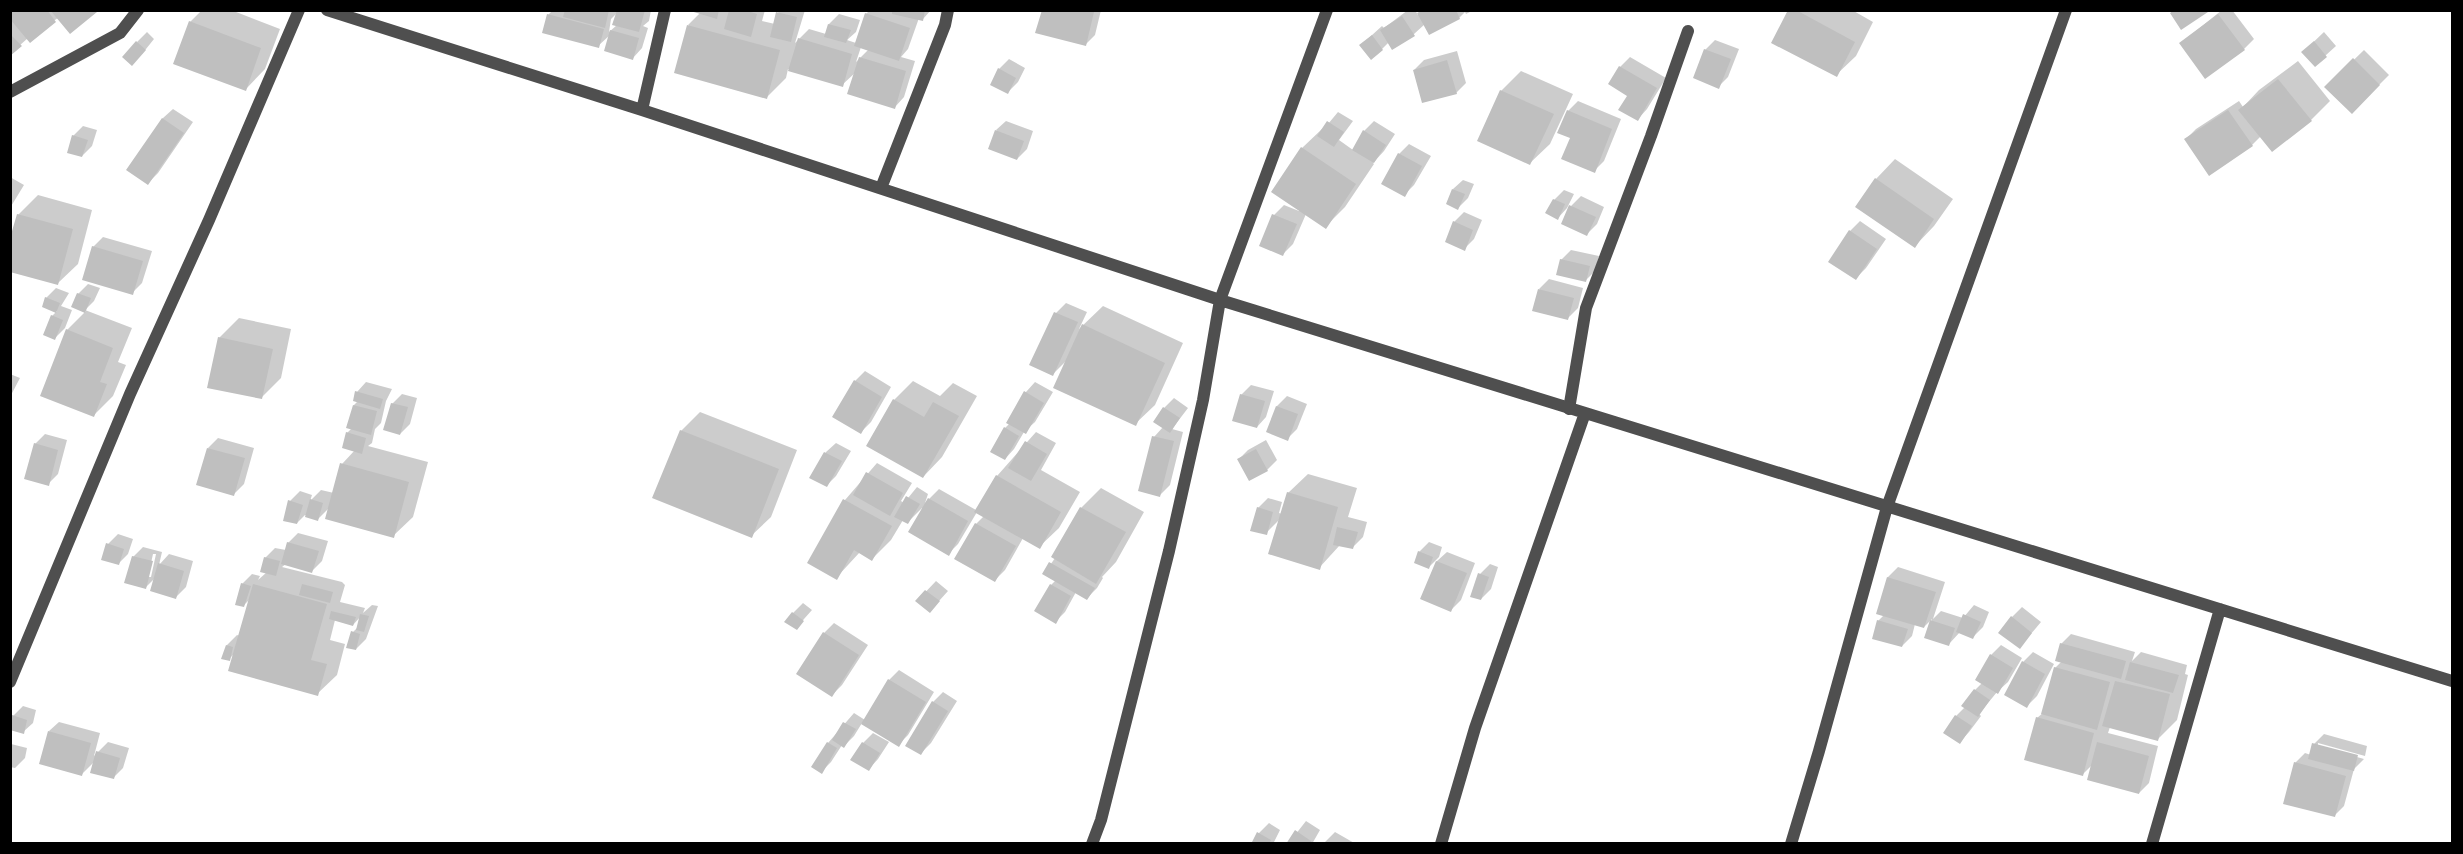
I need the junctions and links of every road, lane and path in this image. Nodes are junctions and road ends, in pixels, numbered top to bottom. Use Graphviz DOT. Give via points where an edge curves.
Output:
graph roads {
  1 [pos="138,10"];
  2 [pos="298,10"];
  3 [pos="327,10"];
  4 [pos="665,10"];
  5 [pos="948,10"];
  6 [pos="1326,10"];
  7 [pos="2066,10"];
  8 [pos="1688,31"];
  9 [pos="10,92"];
  10 [pos="642,110"];
  11 [pos="881,188"];
  12 [pos="1220,300"];
  13 [pos="1569,409"];
  14 [pos="1585,413"];
  15 [pos="1887,507"];
  16 [pos="2220,609"];
  17 [pos="2452,681"];
  18 [pos="10,682"];
  19 [pos="1092,843"];
  20 [pos="1441,843"];
  21 [pos="1791,843"];
  22 [pos="2152,843"];
  1 -- 9 [label="street" via="120,33"];
  2 -- 18 [label="street" via="130,394"];
  3 -- 10 [label="street"];
  4 -- 10 [label="street"];
  5 -- 11 [label="street"];
  6 -- 12 [label="street"];
  7 -- 15 [label="street"];
  8 -- 13 [label="street" via="1586,308"];
  10 -- 11 [label="street"];
  11 -- 12 [label="street"];
  12 -- 13 [label="street"];
  12 -- 19 [label="street" via="1203,400 1168,552"];
  13 -- 14 [label="street"];
  14 -- 15 [label="street"];
  14 -- 20 [label="street" via="1475,728"];
  15 -- 16 [label="street"];
  15 -- 21 [label="street"];
  16 -- 17 [label="street"];
  16 -- 22 [label="street"];
}
